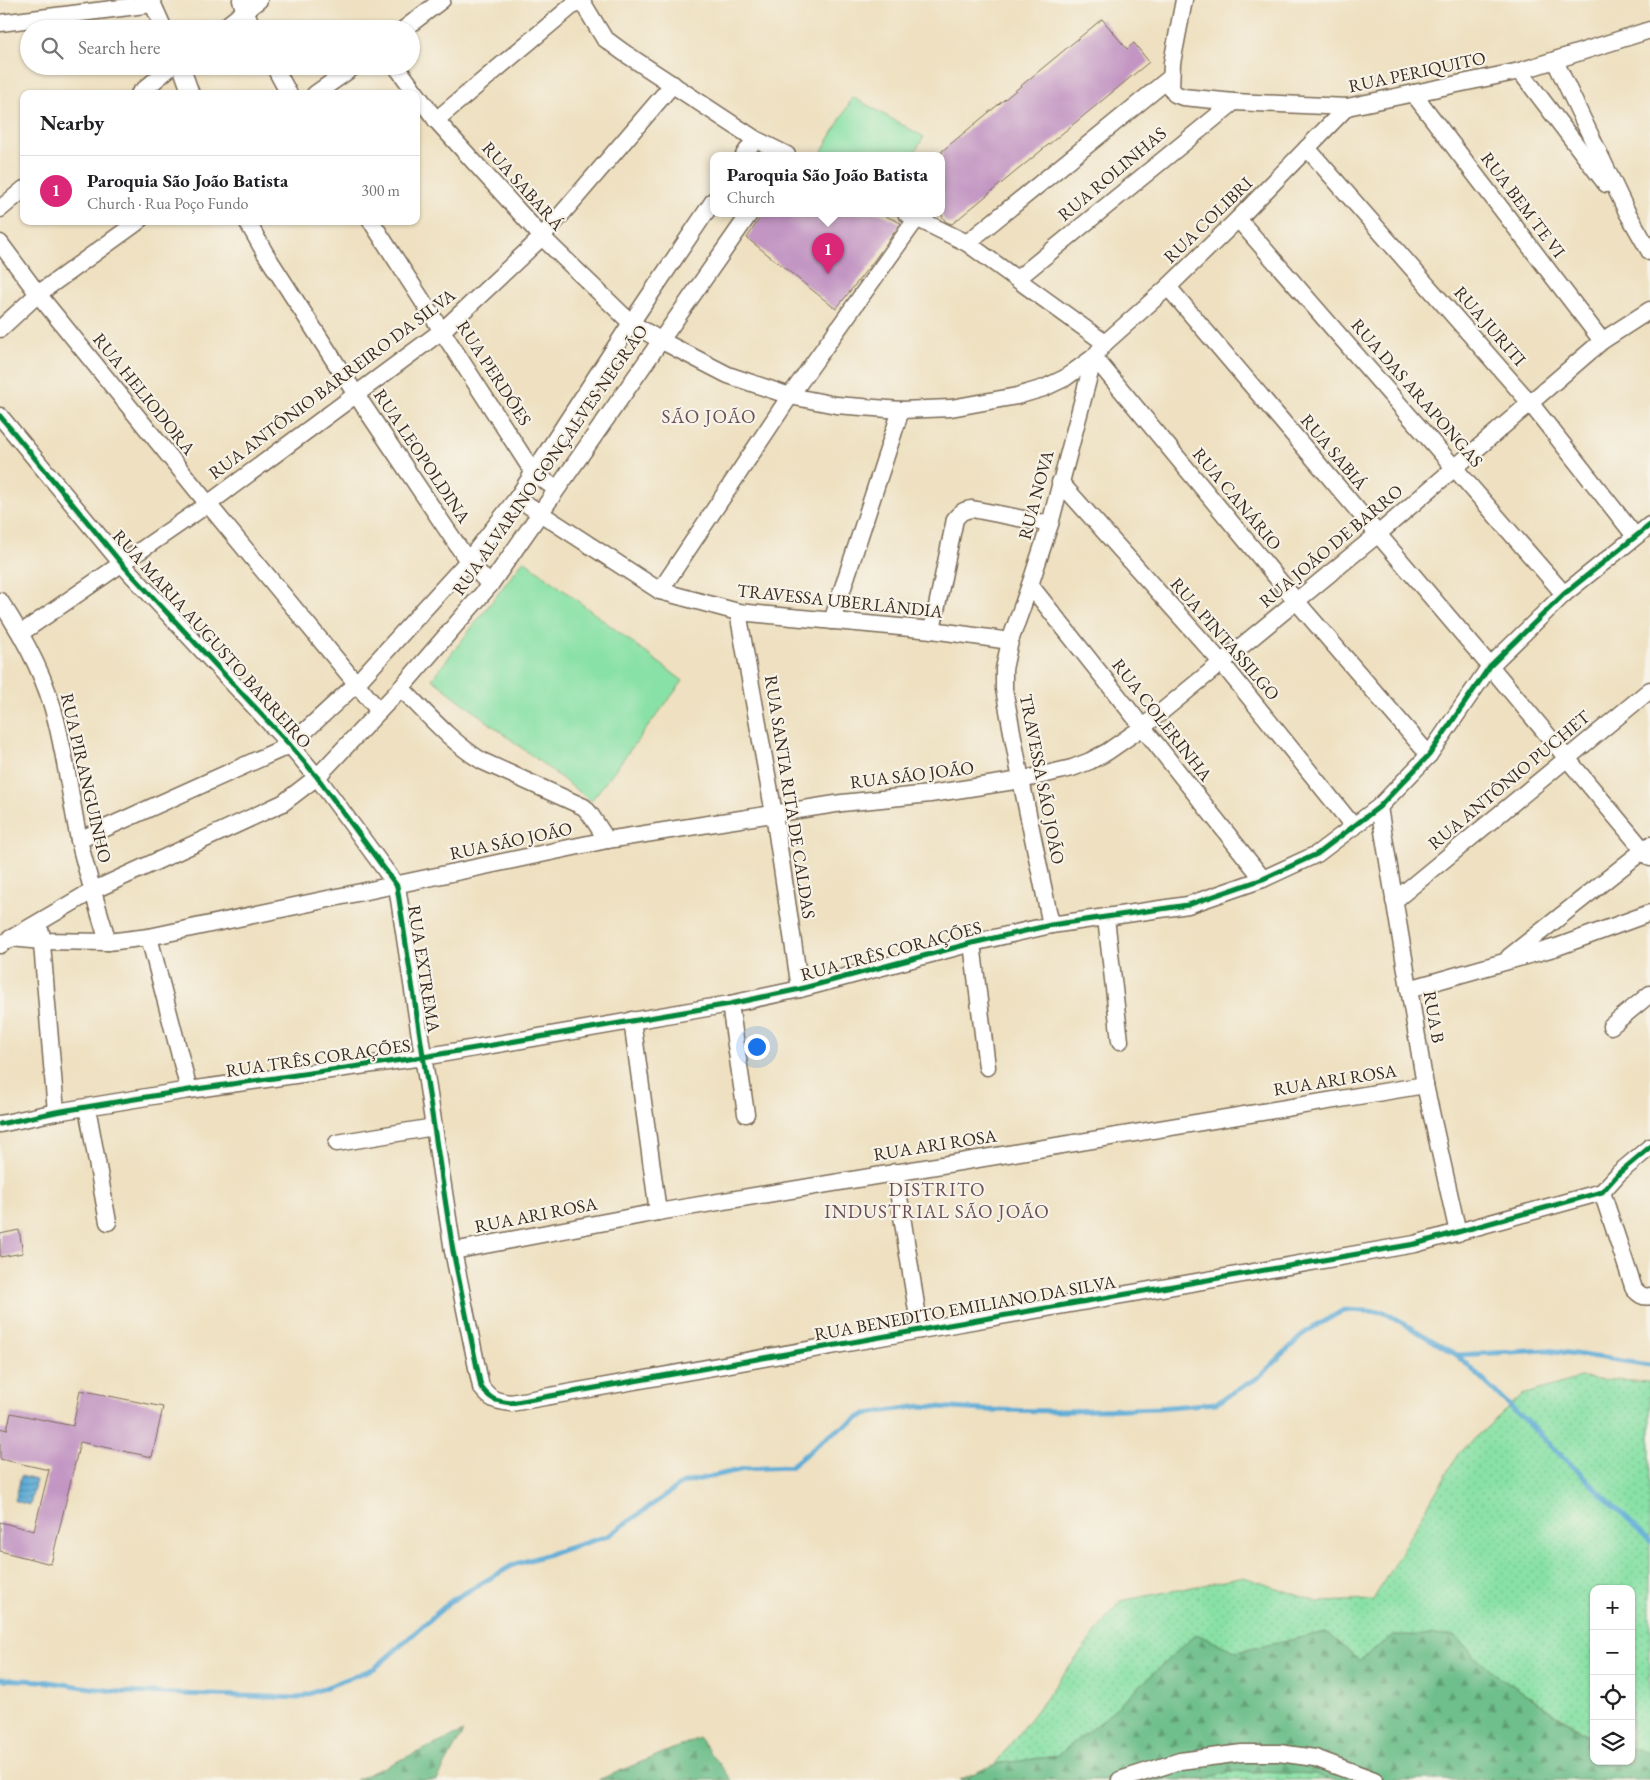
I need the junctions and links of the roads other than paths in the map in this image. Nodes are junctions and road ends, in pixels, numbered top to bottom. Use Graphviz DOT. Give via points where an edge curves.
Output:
graph roads {
  1 [pos="259,0"];
  2 [pos="442,0"];
  3 [pos="580,0"];
  4 [pos="1184,0"];
  5 [pos="152,2"];
  6 [pos="243,6"];
  7 [pos="419,6"];
  8 [pos="20,20"];
  9 [pos="22,20"];
  10 [pos="160,20"];
  11 [pos="230,20"];
  12 [pos="250,20"];
  13 [pos="410,20"];
  14 [pos="0,23"];
  15 [pos="1650,30"];
  16 [pos="1555,61"];
  17 [pos="1520,71"];
  18 [pos="161,75"];
  19 [pos="184,75"];
  20 [pos="279,75"];
  21 [pos="342,75"];
  22 [pos="403,75"];
  23 [pos="1171,77"];
  24 [pos="673,84"];
  25 [pos="144,90"];
  26 [pos="190,90"];
  27 [pos="287,90"];
  28 [pos="320,90"];
  29 [pos="414,90"];
  30 [pos="1413,93"];
  31 [pos="420,98"];
  32 [pos="1234,102"];
  33 [pos="1347,107"];
  34 [pos="436,120"];
  35 [pos="756,139"];
  36 [pos="1307,148"];
  37 [pos="746,152"];
  38 [pos="780,152"];
  39 [pos="20,192"];
  40 [pos="710,206"];
  41 [pos="0,209"];
  42 [pos="1627,212"];
  43 [pos="747,217"];
  44 [pos="911,217"];
  45 [pos="916,217"];
  46 [pos="1238,219"];
  47 [pos="133,225"];
  48 [pos="249,225"];
  49 [pos="374,225"];
  50 [pos="542,237"];
  51 [pos="967,242"];
  52 [pos="0,243"];
  53 [pos="1650,252"];
  54 [pos="1017,279"];
  55 [pos="1168,287"];
  56 [pos="38,294"];
  57 [pos="1650,310"];
  58 [pos="631,323"];
  59 [pos="0,329"];
  60 [pos="442,330"];
  61 [pos="660,340"];
  62 [pos="1602,341"];
  63 [pos="1106,343"];
  64 [pos="1094,357"];
  65 [pos="356,394"];
  66 [pos="790,396"];
  67 [pos="1531,404"];
  68 [pos="901,410"];
  69 [pos="0,416"];
  70 [pos="1455,467"];
  71 [pos="533,472"];
  72 [pos="1060,482"];
  73 [pos="556,489"];
  74 [pos="517,498"];
  75 [pos="208,504"];
  76 [pos="541,514"];
  77 [pos="1050,524"];
  78 [pos="1650,525"];
  79 [pos="1378,534"];
  80 [pos="1635,536"];
  81 [pos="468,561"];
  82 [pos="122,564"];
  83 [pos="490,585"];
  84 [pos="1030,585"];
  85 [pos="660,591"];
  86 [pos="1564,594"];
  87 [pos="0,601"];
  88 [pos="1297,602"];
  89 [pos="738,612"];
  90 [pos="832,620"];
  91 [pos="932,630"];
  92 [pos="21,633"];
  93 [pos="1010,641"];
  94 [pos="1221,662"];
  95 [pos="1490,666"];
  96 [pos="356,684"];
  97 [pos="400,688"];
  98 [pos="1650,690"];
  99 [pos="379,711"];
  100 [pos="1143,727"];
  101 [pos="290,745"];
  102 [pos="1429,755"];
  103 [pos="1567,759"];
  104 [pos="317,777"];
  105 [pos="1021,780"];
  106 [pos="1379,807"];
  107 [pos="774,814"];
  108 [pos="1354,827"];
  109 [pos="79,840"];
  110 [pos="607,840"];
  111 [pos="1648,851"];
  112 [pos="1263,879"];
  113 [pos="397,886"];
  114 [pos="92,891"];
  115 [pos="1394,902"];
  116 [pos="1650,913"];
  117 [pos="1106,918"];
  118 [pos="40,921"];
  119 [pos="1051,925"];
  120 [pos="149,937"];
  121 [pos="42,941"];
  122 [pos="5,942"];
  123 [pos="108,942"];
  124 [pos="972,943"];
  125 [pos="1503,962"];
  126 [pos="800,989"];
  127 [pos="1409,989"];
  128 [pos="1650,994"];
  129 [pos="730,1004"];
  130 [pos="632,1020"];
  131 [pos="1611,1026"];
  132 [pos="1120,1041"];
  133 [pos="423,1057"];
  134 [pos="986,1068"];
  135 [pos="1425,1085"];
  136 [pos="189,1090"];
  137 [pos="87,1107"];
  138 [pos="56,1112"];
  139 [pos="746,1114"];
  140 [pos="0,1124"];
  141 [pos="434,1127"];
  142 [pos="337,1143"];
  143 [pos="1650,1147"];
  144 [pos="895,1172"];
  145 [pos="1602,1192"];
  146 [pos="658,1212"];
  147 [pos="108,1222"];
  148 [pos="1458,1232"];
  149 [pos="452,1252"];
  150 [pos="1650,1296"];
  151 [pos="920,1330"];
  152 [pos="481,1387"];
  153 [pos="1120,1780"];
  154 [pos="1374,1780"];
  1 -- 6 [label="street"];
  2 -- 7 [label="street"];
  3 -- 24 [label="street" via="604,38"];
  3 -- 34 [label="street"];
  4 -- 23 [label="street"];
  5 -- 9 [label="street"];
  5 -- 10 [label="street"];
  6 -- 11 [label="street"];
  6 -- 12 [label="street"];
  7 -- 13 [label="street"];
  8 -- 14 [label="street"];
  15 -- 16 [label="street, RUA PERIQUITO"];
  16 -- 17 [label="street, RUA PERIQUITO"];
  16 -- 42 [label="street"];
  17 -- 30 [label="street, RUA PERIQUITO"];
  17 -- 42 [label="street"];
  18 -- 25 [label="street"];
  19 -- 26 [label="street"];
  20 -- 27 [label="street"];
  21 -- 28 [label="street"];
  22 -- 29 [label="street, RUA SABARÁ"];
  23 -- 32 [label="street, RUA PERIQUITO" via="1171,88 1175,94"];
  23 -- 51 [label="street"];
  24 -- 35 [label="street"];
  24 -- 50 [label="street, RUA ANTÔNIO BARREIRO DA SILVA"];
  30 -- 33 [label="street, RUA PERIQUITO"];
  30 -- 62 [label="street, RUA BEM TE VI"];
  31 -- 34 [label="street, RUA SABARÁ"];
  32 -- 33 [label="street, RUA PERIQUITO"];
  32 -- 54 [label="street, RUA ROLINHAS"];
  33 -- 36 [label="street, RUA COLIBRI"];
  34 -- 50 [label="street, RUA SABARÁ"];
  35 -- 37 [label="street"];
  35 -- 38 [label="street"];
  36 -- 46 [label="street, RUA COLIBRI"];
  36 -- 67 [label="street, RUA JURITI"];
  39 -- 41 [label="street"];
  40 -- 58 [label="street, RUA ALVARINO GONÇALVES NEGRÃO"];
  42 -- 53 [label="street"];
  43 -- 61 [label="street, RUA ALVARINO GONÇALVES NEGRÃO"];
  44 -- 66 [label="street"];
  45 -- 51 [label="street"];
  46 -- 55 [label="street, RUA COLIBRI"];
  46 -- 70 [label="street, RUA DAS ARAPONGAS"];
  47 -- 56 [label="street"];
  48 -- 65 [label="street, RUA LEOPOLDINA"];
  49 -- 60 [label="street, RUA PERDÕES"];
  50 -- 58 [label="street, RUA SABARÁ"];
  50 -- 60 [label="street, RUA ANTÔNIO BARREIRO DA SILVA"];
  51 -- 54 [label="street"];
  52 -- 56 [label="street, RUA HELIODORA"];
  54 -- 63 [label="street"];
  55 -- 63 [label="street, RUA COLIBRI"];
  55 -- 79 [label="street, RUA SABIÁ"];
  56 -- 59 [label="street"];
  56 -- 75 [label="street, RUA HELIODORA"];
  57 -- 62 [label="street, RUA JOÃO DE BARRO"];
  58 -- 61 [label="street, RUA SABARÁ"];
  58 -- 71 [label="street, RUA ALVARINO GONÇALVES NEGRÃO"];
  60 -- 65 [label="street, RUA ANTÔNIO BARREIRO DA SILVA"];
  60 -- 71 [label="street, RUA PERDÕES"];
  61 -- 66 [label="street, RUA SABARÁ" via="728,375"];
  61 -- 73 [label="street, RUA ALVARINO GONÇALVES NEGRÃO"];
  62 -- 67 [label="street, RUA JOÃO DE BARRO"];
  63 -- 64 [label="street, RUA COLIBRI"];
  64 -- 68 [label="street, RUA SABARÁ" via="1065,378 1017,396 951,408"];
  64 -- 72 [label="street, RUA NOVA"];
  64 -- 88 [label="street, RUA CANÁRIO"];
  65 -- 75 [label="street, RUA ANTÔNIO BARREIRO DA SILVA"];
  65 -- 81 [label="street, RUA LEOPOLDINA"];
  66 -- 68 [label="street, RUA SABARÁ" via="836,405"];
  66 -- 85 [label="street"];
  67 -- 70 [label="street, RUA JOÃO DE BARRO"];
  67 -- 80 [label="street, RUA JURITI"];
  68 -- 90 [label="street"];
  69 -- 82 [label="street, RUA MARIA AUGUSTO BARREIRO"];
  70 -- 79 [label="street, RUA JOÃO DE BARRO"];
  70 -- 86 [label="street, RUA DAS ARAPONGAS"];
  71 -- 73 [label="street"];
  71 -- 74 [label="street, RUA ALVARINO GONÇALVES NEGRÃO"];
  72 -- 77 [label="street, RUA NOVA"];
  72 -- 94 [label="street, RUA PINTASSILGO"];
  73 -- 76 [label="street, RUA ALVARINO GONÇALVES NEGRÃO"];
  74 -- 76 [label="street, TRAVESSA UBERLÂNDIA"];
  74 -- 81 [label="street, RUA ALVARINO GONÇALVES NEGRÃO"];
  75 -- 82 [label="street, RUA ANTÔNIO BARREIRO DA SILVA"];
  75 -- 96 [label="street, RUA HELIODORA"];
  76 -- 83 [label="street, RUA ALVARINO GONÇALVES NEGRÃO"];
  76 -- 85 [label="street, TRAVESSA UBERLÂNDIA"];
  77 -- 84 [label="street, RUA NOVA"];
  77 -- 91 [label="street" via="972,509 959,514 955,519"];
  78 -- 80 [label="street, RUA TRÊS CORAÇÕES"];
  79 -- 88 [label="street, RUA JOÃO DE BARRO"];
  79 -- 95 [label="street, RUA SABIÁ"];
  80 -- 86 [label="street, RUA TRÊS CORAÇÕES"];
  81 -- 83 [label="street, RUA LEOPOLDINA"];
  81 -- 96 [label="street, RUA ALVARINO GONÇALVES NEGRÃO"];
  82 -- 92 [label="street, RUA ANTÔNIO BARREIRO DA SILVA"];
  82 -- 101 [label="street, RUA MARIA AUGUSTO BARREIRO"];
  83 -- 97 [label="street, RUA ALVARINO GONÇALVES NEGRÃO"];
  84 -- 93 [label="street, RUA NOVA"];
  84 -- 100 [label="street, RUA COLERINHA"];
  85 -- 89 [label="street, TRAVESSA UBERLÂNDIA"];
  86 -- 95 [label="street, RUA TRÊS CORAÇÕES"];
  87 -- 92 [label="street, RUA PIRANGUINHO"];
  88 -- 94 [label="street, RUA JOÃO DE BARRO"];
  88 -- 102 [label="street, RUA CANÁRIO"];
  89 -- 90 [label="street, TRAVESSA UBERLÂNDIA"];
  89 -- 107 [label="street, RUA SANTA RITA DE CALDAS"];
  90 -- 91 [label="street, TRAVESSA UBERLÂNDIA"];
  91 -- 93 [label="street, TRAVESSA UBERLÂNDIA"];
  92 -- 109 [label="street, RUA PIRANGUINHO" via="40,673 56,719"];
  93 -- 105 [label="street, TRAVESSA SÃO JOÃO" via="1004,689"];
  94 -- 100 [label="street, RUA JOÃO DE BARRO"];
  94 -- 108 [label="street, RUA PINTASSILGO"];
  95 -- 102 [label="street, RUA TRÊS CORAÇÕES"];
  95 -- 103 [label="street, RUA SABIÁ"];
  96 -- 99 [label="street, RUA HELIODORA"];
  96 -- 101 [label="street, RUA ALVARINO GONÇALVES NEGRÃO"];
  97 -- 99 [label="street, RUA ALVARINO GONÇALVES NEGRÃO"];
  97 -- 110 [label="street" via="470,754 584,807"];
  98 -- 103 [label="street, RUA ANTÔNIO PUCHET"];
  99 -- 104 [label="street, RUA ALVARINO GONÇALVES NEGRÃO"];
  100 -- 105 [label="street, RUA JOÃO DE BARRO" via="1107,752 1072,768"];
  100 -- 112 [label="street, RUA COLERINHA"];
  101 -- 104 [label="street, RUA MARIA AUGUSTO BARREIRO"];
  101 -- 109 [label="street, RUA ALVARINO GONÇALVES NEGRÃO"];
  102 -- 106 [label="street, RUA TRÊS CORAÇÕES"];
  103 -- 111 [label="street, RUA SABIÁ"];
  103 -- 115 [label="street, RUA ANTÔNIO PUCHET"];
  104 -- 113 [label="street, RUA MARIA AUGUSTO BARREIRO"];
  104 -- 114 [label="street, RUA ALVARINO GONÇALVES NEGRÃO" via="283,804"];
  105 -- 107 [label="street, RUA SÃO JOÃO"];
  105 -- 119 [label="street, TRAVESSA SÃO JOÃO"];
  106 -- 108 [label="street, RUA TRÊS CORAÇÕES"];
  106 -- 115 [label="street, RUA B"];
  107 -- 110 [label="street, RUA SÃO JOÃO"];
  107 -- 126 [label="street, RUA SANTA RITA DE CALDAS"];
  108 -- 112 [label="street, RUA TRÊS CORAÇÕES" via="1317,854"];
  109 -- 114 [label="street, RUA PIRANGUINHO"];
  110 -- 113 [label="street, RUA SÃO JOÃO"];
  111 -- 125 [label="street"];
  112 -- 117 [label="street, RUA TRÊS CORAÇÕES" via="1188,905"];
  113 -- 120 [label="street, RUA SÃO JOÃO"];
  113 -- 133 [label="street, RUA EXTREMA"];
  114 -- 118 [label="street, RUA ALVARINO GONÇALVES NEGRÃO"];
  114 -- 123 [label="street, RUA PIRANGUINHO"];
  115 -- 127 [label="street, RUA B"];
  116 -- 125 [label="street" via="1557,947"];
  117 -- 119 [label="street, RUA TRÊS CORAÇÕES"];
  117 -- 132 [label="street"];
  118 -- 121 [label="street"];
  118 -- 122 [label="street, RUA ALVARINO GONÇALVES NEGRÃO"];
  119 -- 124 [label="street, RUA TRÊS CORAÇÕES"];
  120 -- 123 [label="street, RUA SÃO JOÃO"];
  120 -- 136 [label="street"];
  121 -- 122 [label="street, RUA SÃO JOÃO"];
  121 -- 123 [label="street, RUA SÃO JOÃO"];
  121 -- 138 [label="street"];
  124 -- 126 [label="street, RUA TRÊS CORAÇÕES"];
  124 -- 134 [label="street"];
  125 -- 127 [label="street"];
  126 -- 129 [label="street, RUA TRÊS CORAÇÕES"];
  127 -- 135 [label="street, RUA B"];
  128 -- 131 [label="street"];
  129 -- 130 [label="street, RUA TRÊS CORAÇÕES"];
  129 -- 139 [label="street"];
  130 -- 133 [label="street, RUA TRÊS CORAÇÕES"];
  130 -- 146 [label="street"];
  133 -- 136 [label="street, RUA TRÊS CORAÇÕES"];
  133 -- 141 [label="street, RUA EXTREMA"];
  135 -- 144 [label="street, RUA ARI ROSA"];
  135 -- 148 [label="street, RUA B"];
  136 -- 137 [label="street, RUA TRÊS CORAÇÕES"];
  137 -- 138 [label="street, RUA TRÊS CORAÇÕES"];
  137 -- 147 [label="street"];
  138 -- 140 [label="street, RUA TRÊS CORAÇÕES"];
  141 -- 142 [label="street"];
  141 -- 149 [label="street, RUA EXTREMA"];
  143 -- 145 [label="street"];
  144 -- 146 [label="street, RUA ARI ROSA"];
  144 -- 151 [label="street"];
  145 -- 148 [label="street, RUA BENEDITO EMILIANO DA SILVA"];
  145 -- 150 [label="street" via="1634,1289 1640,1295"];
  146 -- 149 [label="street, RUA ARI ROSA"];
  148 -- 151 [label="street, RUA BENEDITO EMILIANO DA SILVA" via="1415,1244"];
  149 -- 152 [label="street, RUA EXTREMA"];
  151 -- 152 [label="street, RUA BENEDITO EMILIANO DA SILVA" via="511,1403 496,1401"];
  153 -- 154 [label="street" via="1180,1762 1251,1753 1315,1758"];
}
